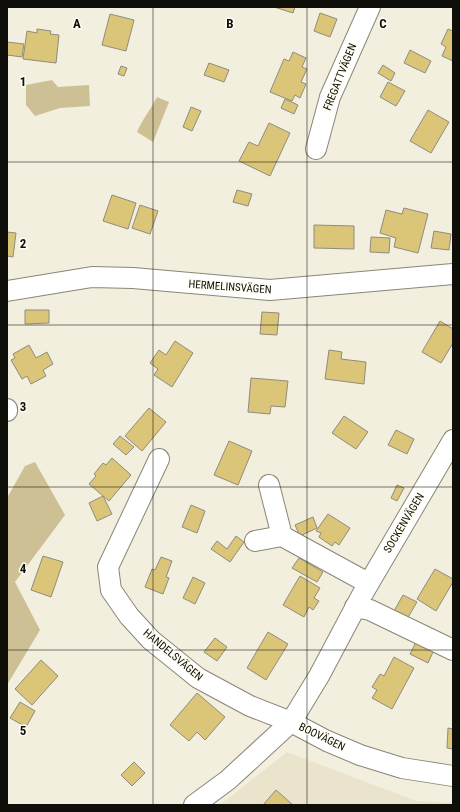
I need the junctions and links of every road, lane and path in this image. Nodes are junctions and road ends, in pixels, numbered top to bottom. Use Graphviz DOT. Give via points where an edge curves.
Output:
graph roads {
  1 [pos="370,7"];
  2 [pos="316,149"];
  3 [pos="453,274"];
  4 [pos="7,291"];
  5 [pos="453,440"];
  6 [pos="159,458"];
  7 [pos="269,485"];
  8 [pos="282,536"];
  9 [pos="255,541"];
  10 [pos="368,584"];
  11 [pos="355,607"];
  12 [pos="453,650"];
  13 [pos="291,722"];
  14 [pos="453,776"];
  15 [pos="194,805"];
  1 -- 2 [label="street, FREGATTVÄGEN" via="330,97"];
  3 -- 4 [label="street, HERMELINSVÄGEN" via="270,290 133,278 92,278"];
  5 -- 10 [label="street, SOCKENVÄGEN"];
  6 -- 13 [label="street, HANDELSVÄGEN" via="108,567 111,590 129,616 151,640 198,678 250,706"];
  7 -- 8 [label="street"];
  8 -- 9 [label="street"];
  8 -- 10 [label="street"];
  10 -- 11 [label="street, SOCKENVÄGEN"];
  11 -- 12 [label="street" via="370,610"];
  11 -- 13 [label="street, SOCKENVÄGEN"];
  13 -- 14 [label="street, BOOVÄGEN" via="360,755 402,768"];
  13 -- 15 [label="street, BOOVÄGEN" via="228,780"];
}
